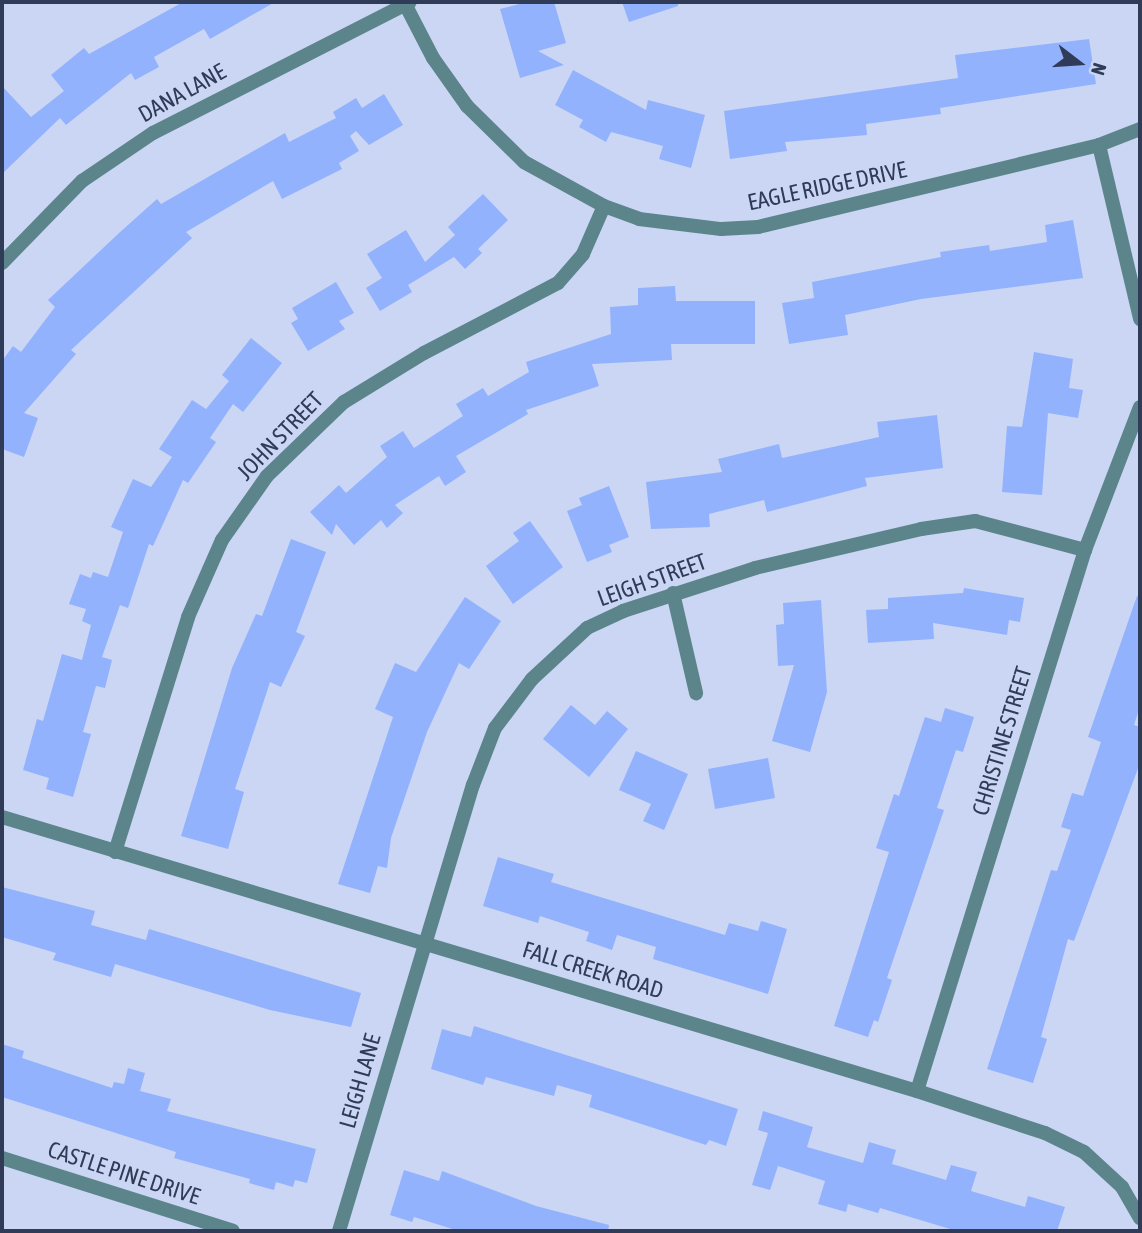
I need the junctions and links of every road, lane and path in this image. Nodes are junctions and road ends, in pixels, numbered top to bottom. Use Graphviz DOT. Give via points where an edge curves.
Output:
graph roads {
  1 [pos="406,2"];
  2 [pos="1140,129"];
  3 [pos="1140,140"];
  4 [pos="1099,145"];
  5 [pos="604,206"];
  6 [pos="2,263"];
  7 [pos="1140,319"];
  8 [pos="1140,407"];
  9 [pos="1085,550"];
  10 [pos="673,593"];
  11 [pos="696,693"];
  12 [pos="2,817"];
  13 [pos="115,852"];
  14 [pos="423,943"];
  15 [pos="917,1091"];
  16 [pos="2,1158"];
  17 [pos="1140,1218"];
  18 [pos="233,1231"];
  19 [pos="339,1231"];
  1 -- 5 [label="street, EAGLE RIDGE DRIVE" via="433,58 467,106 524,162"];
  1 -- 6 [label="street, DANA LANE" via="153,133 82,181"];
  2 -- 4 [label="street, EAGLE RIDGE DRIVE"];
  3 -- 4 [label="street, EAGLE RIDGE DRIVE"];
  4 -- 5 [label="street, EAGLE RIDGE DRIVE" via="758,228 693,227 639,219"];
  4 -- 7 [label="street"];
  5 -- 13 [label="street, JOHN STREET" via="583,254 558,283 424,353 344,402 267,476 222,540 188,617"];
  8 -- 9 [label="street, CHRISTINE STREET"];
  9 -- 10 [label="street, LEIGH STREET" via="975,521 780,562"];
  9 -- 15 [label="street, CHRISTINE STREET"];
  10 -- 11 [label="street"];
  10 -- 14 [label="street, LEIGH STREET" via="587,628 532,679 495,728"];
  12 -- 13 [label="street, FALL CREEK ROAD"];
  13 -- 14 [label="street, FALL CREEK ROAD"];
  14 -- 15 [label="street, FALL CREEK ROAD"];
  14 -- 19 [label="street, LEIGH LANE"];
  15 -- 17 [label="street, FALL CREEK ROAD" via="1045,1133 1084,1152 1122,1187"];
  16 -- 18 [label="street, CASTLE PINE DRIVE"];
}
